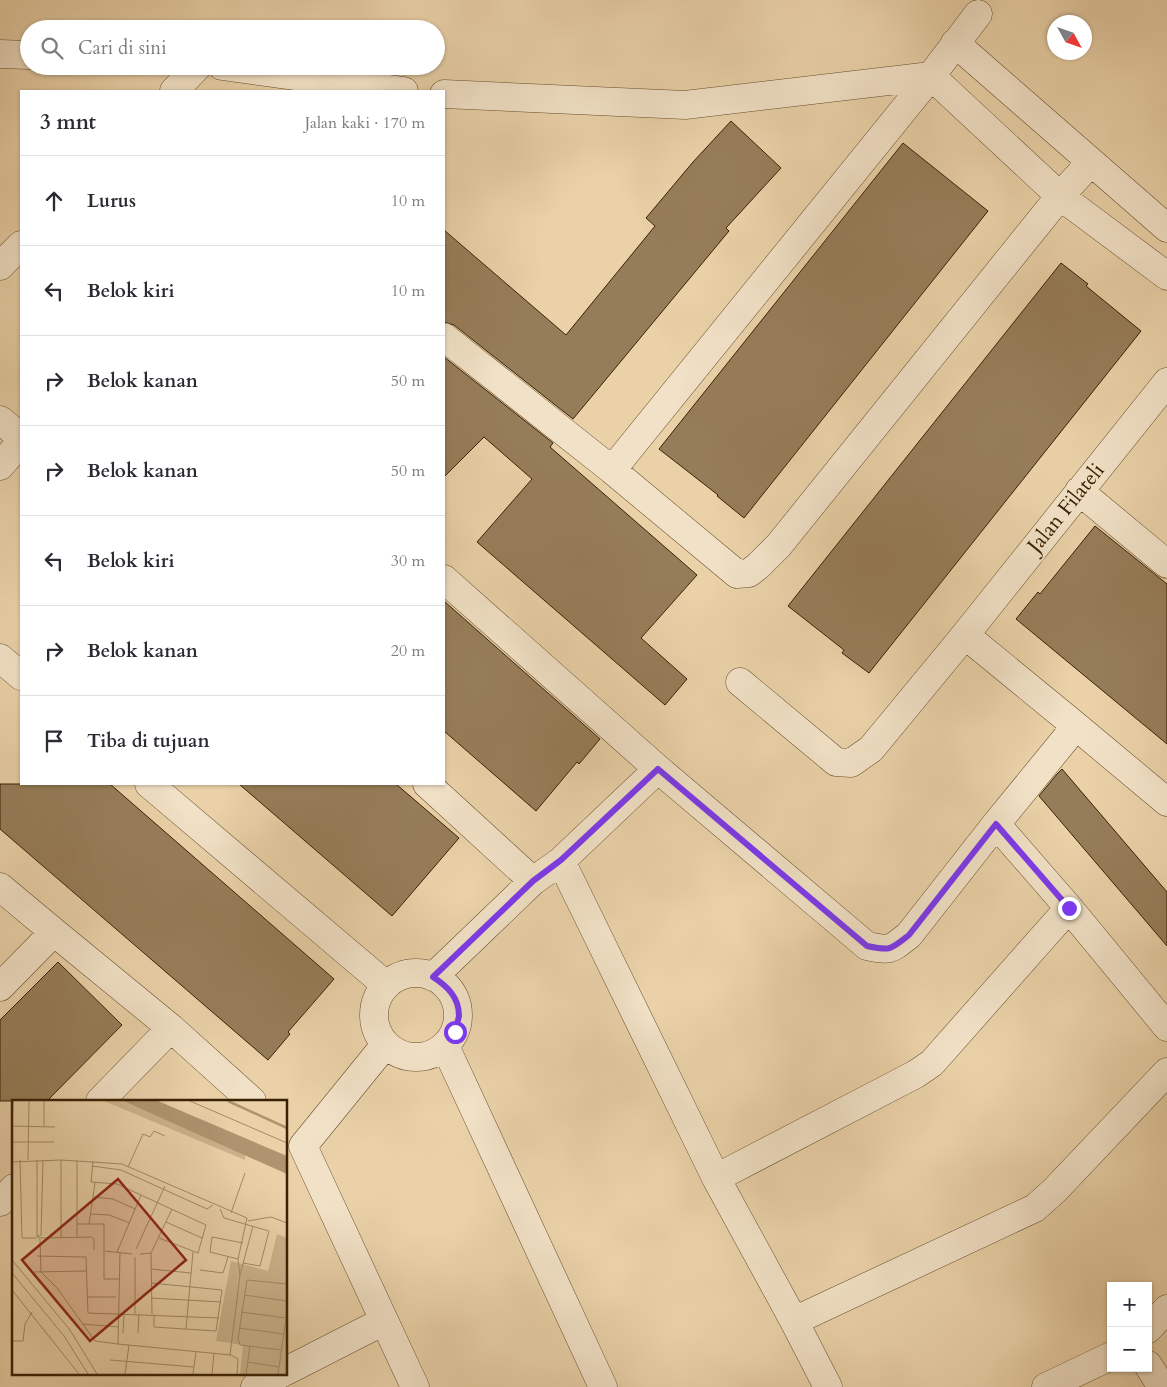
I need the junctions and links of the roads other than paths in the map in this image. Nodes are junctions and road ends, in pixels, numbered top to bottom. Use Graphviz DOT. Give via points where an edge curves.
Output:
graph roads {
  1 [pos="978,14"];
  2 [pos="955,43"];
  3 [pos="0,54"];
  4 [pos="20,55"];
  5 [pos="189,75"];
  6 [pos="288,75"];
  7 [pos="931,76"];
  8 [pos="175,90"];
  9 [pos="397,90"];
  10 [pos="445,94"];
  11 [pos="1090,162"];
  12 [pos="1060,196"];
  13 [pos="1167,228"];
  14 [pos="20,246"];
  15 [pos="0,266"];
  16 [pos="1167,276"];
  17 [pos="445,338"];
  18 [pos="1167,382"];
  19 [pos="0,420"];
  20 [pos="20,436"];
  21 [pos="20,443"];
  22 [pos="0,466"];
  23 [pos="612,470"];
  24 [pos="1079,491"];
  25 [pos="1167,564"];
  26 [pos="445,580"];
  27 [pos="965,635"];
  28 [pos="0,658"];
  29 [pos="20,675"];
  30 [pos="740,682"];
  31 [pos="1076,726"];
  32 [pos="658,769"];
  33 [pos="150,785"];
  34 [pos="428,785"];
  35 [pos="1167,802"];
  36 [pos="996,824"];
  37 [pos="561,860"];
  38 [pos="533,881"];
  39 [pos="0,887"];
  40 [pos="1069,908"];
  41 [pos="54,932"];
  42 [pos="433,977"];
  43 [pos="386,984"];
  44 [pos="0,987"];
  45 [pos="1167,1027"];
  46 [pos="171,1028"];
  47 [pos="385,1045"];
  48 [pos="445,1046"];
  49 [pos="1167,1072"];
  50 [pos="101,1100"];
  51 [pos="251,1100"];
  52 [pos="294,1138"];
  53 [pos="716,1178"];
  54 [pos="12,1190"];
  55 [pos="0,1202"];
  56 [pos="1167,1309"];
  57 [pos="384,1321"];
  58 [pos="794,1321"];
  59 [pos="1150,1327"];
  60 [pos="1107,1358"];
  61 [pos="288,1370"];
  62 [pos="1152,1371"];
  63 [pos="280,1374"];
  64 [pos="255,1387"];
  65 [pos="415,1387"];
  66 [pos="603,1387"];
  67 [pos="828,1387"];
  68 [pos="1046,1387"];
  69 [pos="1162,1387"];
  1 -- 2 [label="street"];
  2 -- 7 [label="street"];
  2 -- 11 [label="street"];
  3 -- 4 [label="street"];
  5 -- 8 [label="street"];
  6 -- 9 [label="street"];
  7 -- 10 [label="street" via="684,105"];
  7 -- 12 [label="street"];
  7 -- 23 [label="street"];
  11 -- 12 [label="street"];
  11 -- 13 [label="street"];
  12 -- 16 [label="street"];
  12 -- 23 [label="street" via="779,545 749,573 737,574"];
  14 -- 15 [label="street"];
  17 -- 23 [label="street"];
  18 -- 24 [label="street, Jalan Filateli"];
  19 -- 20 [label="street"];
  21 -- 22 [label="street"];
  24 -- 25 [label="street"];
  24 -- 27 [label="street, Jalan Filateli"];
  26 -- 32 [label="street"];
  27 -- 30 [label="street, Jalan Filateli" via="871,749 851,763 836,762"];
  27 -- 31 [label="street"];
  28 -- 29 [label="street"];
  31 -- 35 [label="street"];
  31 -- 36 [label="street"];
  32 -- 36 [label="street" via="867,946 884,949 894,947 909,935"];
  32 -- 37 [label="street"];
  33 -- 43 [label="street"];
  34 -- 38 [label="street"];
  36 -- 40 [label="street"];
  37 -- 38 [label="street"];
  37 -- 53 [label="street"];
  38 -- 42 [label="street"];
  39 -- 41 [label="street"];
  40 -- 45 [label="street"];
  40 -- 53 [label="street" via="932,1063"];
  41 -- 44 [label="street"];
  41 -- 46 [label="street"];
  42 -- 43 [label="street" via="417,973 401,976"];
  42 -- 48 [label="street" via="446,986 456,1000 459,1016 455,1032"];
  43 -- 47 [label="street" via="373,1015 376,1031"];
  46 -- 50 [label="street"];
  46 -- 51 [label="street"];
  47 -- 48 [label="street" via="399,1054 415,1058 430,1055"];
  47 -- 52 [label="street"];
  48 -- 66 [label="street"];
  49 -- 58 [label="street" via="1035,1208"];
  52 -- 57 [label="street"];
  53 -- 58 [label="street"];
  54 -- 55 [label="street"];
  56 -- 59 [label="street"];
  57 -- 61 [label="street"];
  57 -- 65 [label="street"];
  58 -- 67 [label="street"];
  60 -- 68 [label="street"];
  62 -- 69 [label="street"];
  63 -- 64 [label="street"];
}
